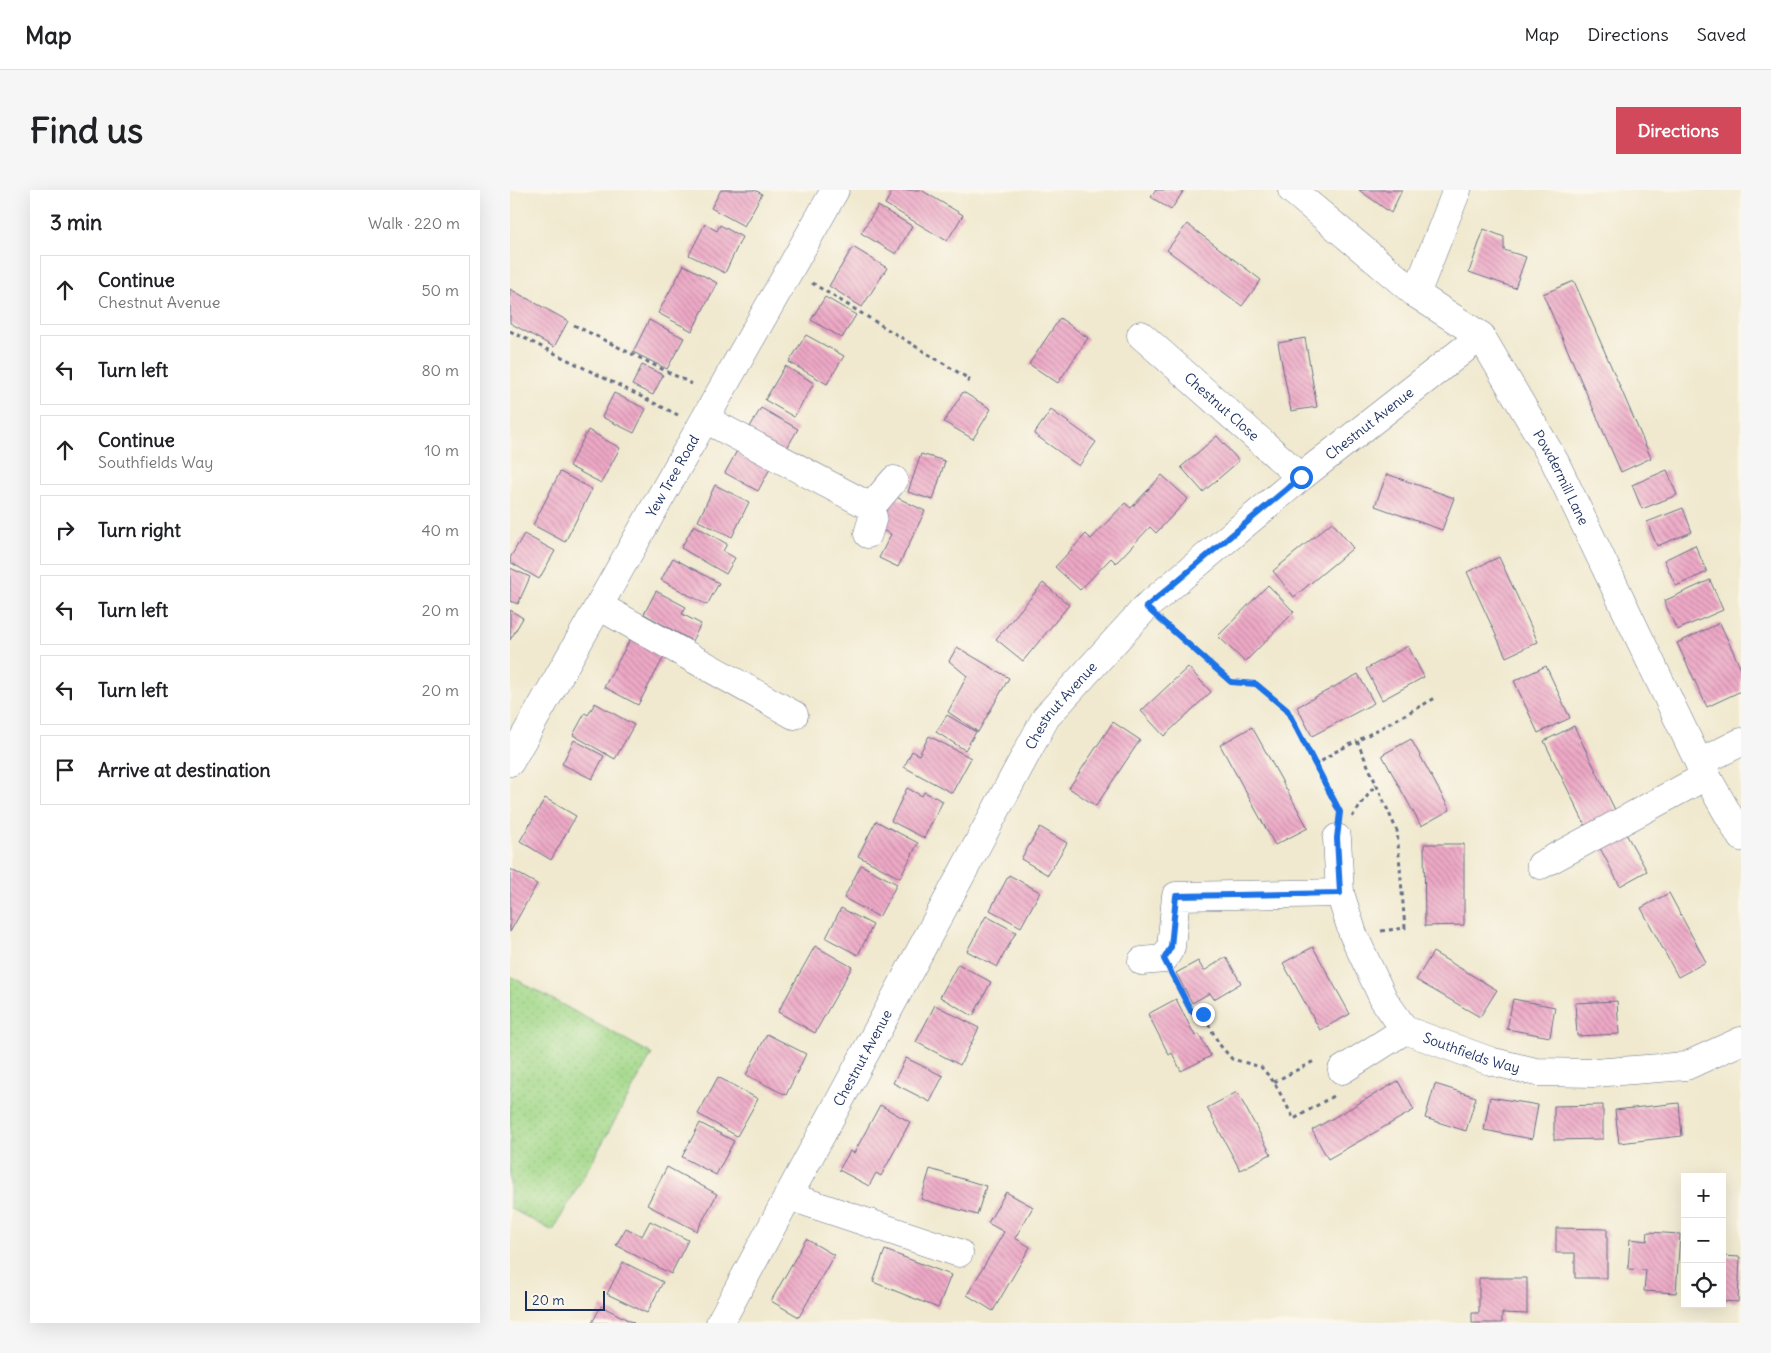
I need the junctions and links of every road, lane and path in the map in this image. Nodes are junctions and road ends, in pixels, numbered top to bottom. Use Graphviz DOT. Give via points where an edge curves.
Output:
graph roads {
  1 [pos="835,190"];
  2 [pos="1292,190"];
  3 [pos="1458,190"];
  4 [pos="790,270"];
  5 [pos="1416,294"];
  6 [pos="574,325"];
  7 [pos="510,331"];
  8 [pos="1141,335"];
  9 [pos="1481,336"];
  10 [pos="967,385"];
  11 [pos="708,414"];
  12 [pos="1301,477"];
  13 [pos="894,480"];
  14 [pos="871,508"];
  15 [pos="868,534"];
  16 [pos="599,606"];
  17 [pos="1146,607"];
  18 [pos="1437,696"];
  19 [pos="794,715"];
  20 [pos="1357,741"];
  21 [pos="1741,742"];
  22 [pos="510,762"];
  23 [pos="1315,766"];
  24 [pos="1703,770"];
  25 [pos="1376,784"];
  26 [pos="1741,837"];
  27 [pos="1337,838"];
  28 [pos="1540,865"];
  29 [pos="1340,893"];
  30 [pos="1353,934"];
  31 [pos="1153,960"];
  32 [pos="1405,1030"];
  33 [pos="1741,1041"];
  34 [pos="1333,1074"];
  35 [pos="1274,1082"];
  36 [pos="788,1196"];
  37 [pos="959,1254"];
  38 [pos="720,1323"];
  1 -- 4 [label="street, Yew Tree Road"];
  2 -- 5 [label="street, Powdermill Lane"];
  3 -- 5 [label="street"];
  4 -- 10 [label="path" via="969,379"];
  4 -- 11 [label="street, Yew Tree Road"];
  5 -- 9 [label="street, Powdermill Lane"];
  6 -- 11 [label="path"];
  7 -- 11 [label="path"];
  8 -- 12 [label="street, Chestnut Close"];
  9 -- 12 [label="street, Chestnut Avenue"];
  9 -- 24 [label="street, Powdermill Lane" via="1555,462"];
  11 -- 14 [label="street"];
  11 -- 16 [label="street, Yew Tree Road"];
  12 -- 17 [label="street, Chestnut Avenue"];
  13 -- 14 [label="street"];
  14 -- 15 [label="street"];
  16 -- 19 [label="street"];
  16 -- 22 [label="street, Yew Tree Road"];
  17 -- 23 [label="path" via="1231,682 1256,684 1287,710"];
  17 -- 36 [label="street, Chestnut Avenue" via="1046,717"];
  18 -- 20 [label="path"];
  20 -- 23 [label="path"];
  20 -- 25 [label="path"];
  21 -- 24 [label="street"];
  23 -- 27 [label="path" via="1340,812"];
  24 -- 26 [label="street, Powdermill Lane"];
  24 -- 28 [label="street"];
  25 -- 27 [label="path"];
  25 -- 30 [label="path" via="1397,831 1405,928"];
  27 -- 29 [label="street, Southfields Way"];
  29 -- 30 [label="street, Southfields Way"];
  29 -- 31 [label="street" via="1176,896 1171,947"];
  30 -- 32 [label="street, Southfields Way" via="1384,1000"];
  31 -- 35 [label="path" via="1191,1011 1203,1014 1219,1044 1232,1059 1261,1067"];
  32 -- 33 [label="street, Southfields Way" via="1490,1060 1536,1072 1686,1066"];
  32 -- 34 [label="street"];
  34 -- 35 [label="path" via="1314,1062"];
  34 -- 35 [label="path" via="1334,1096 1294,1119"];
  36 -- 37 [label="street"];
  36 -- 38 [label="street, Chestnut Avenue"];
}
